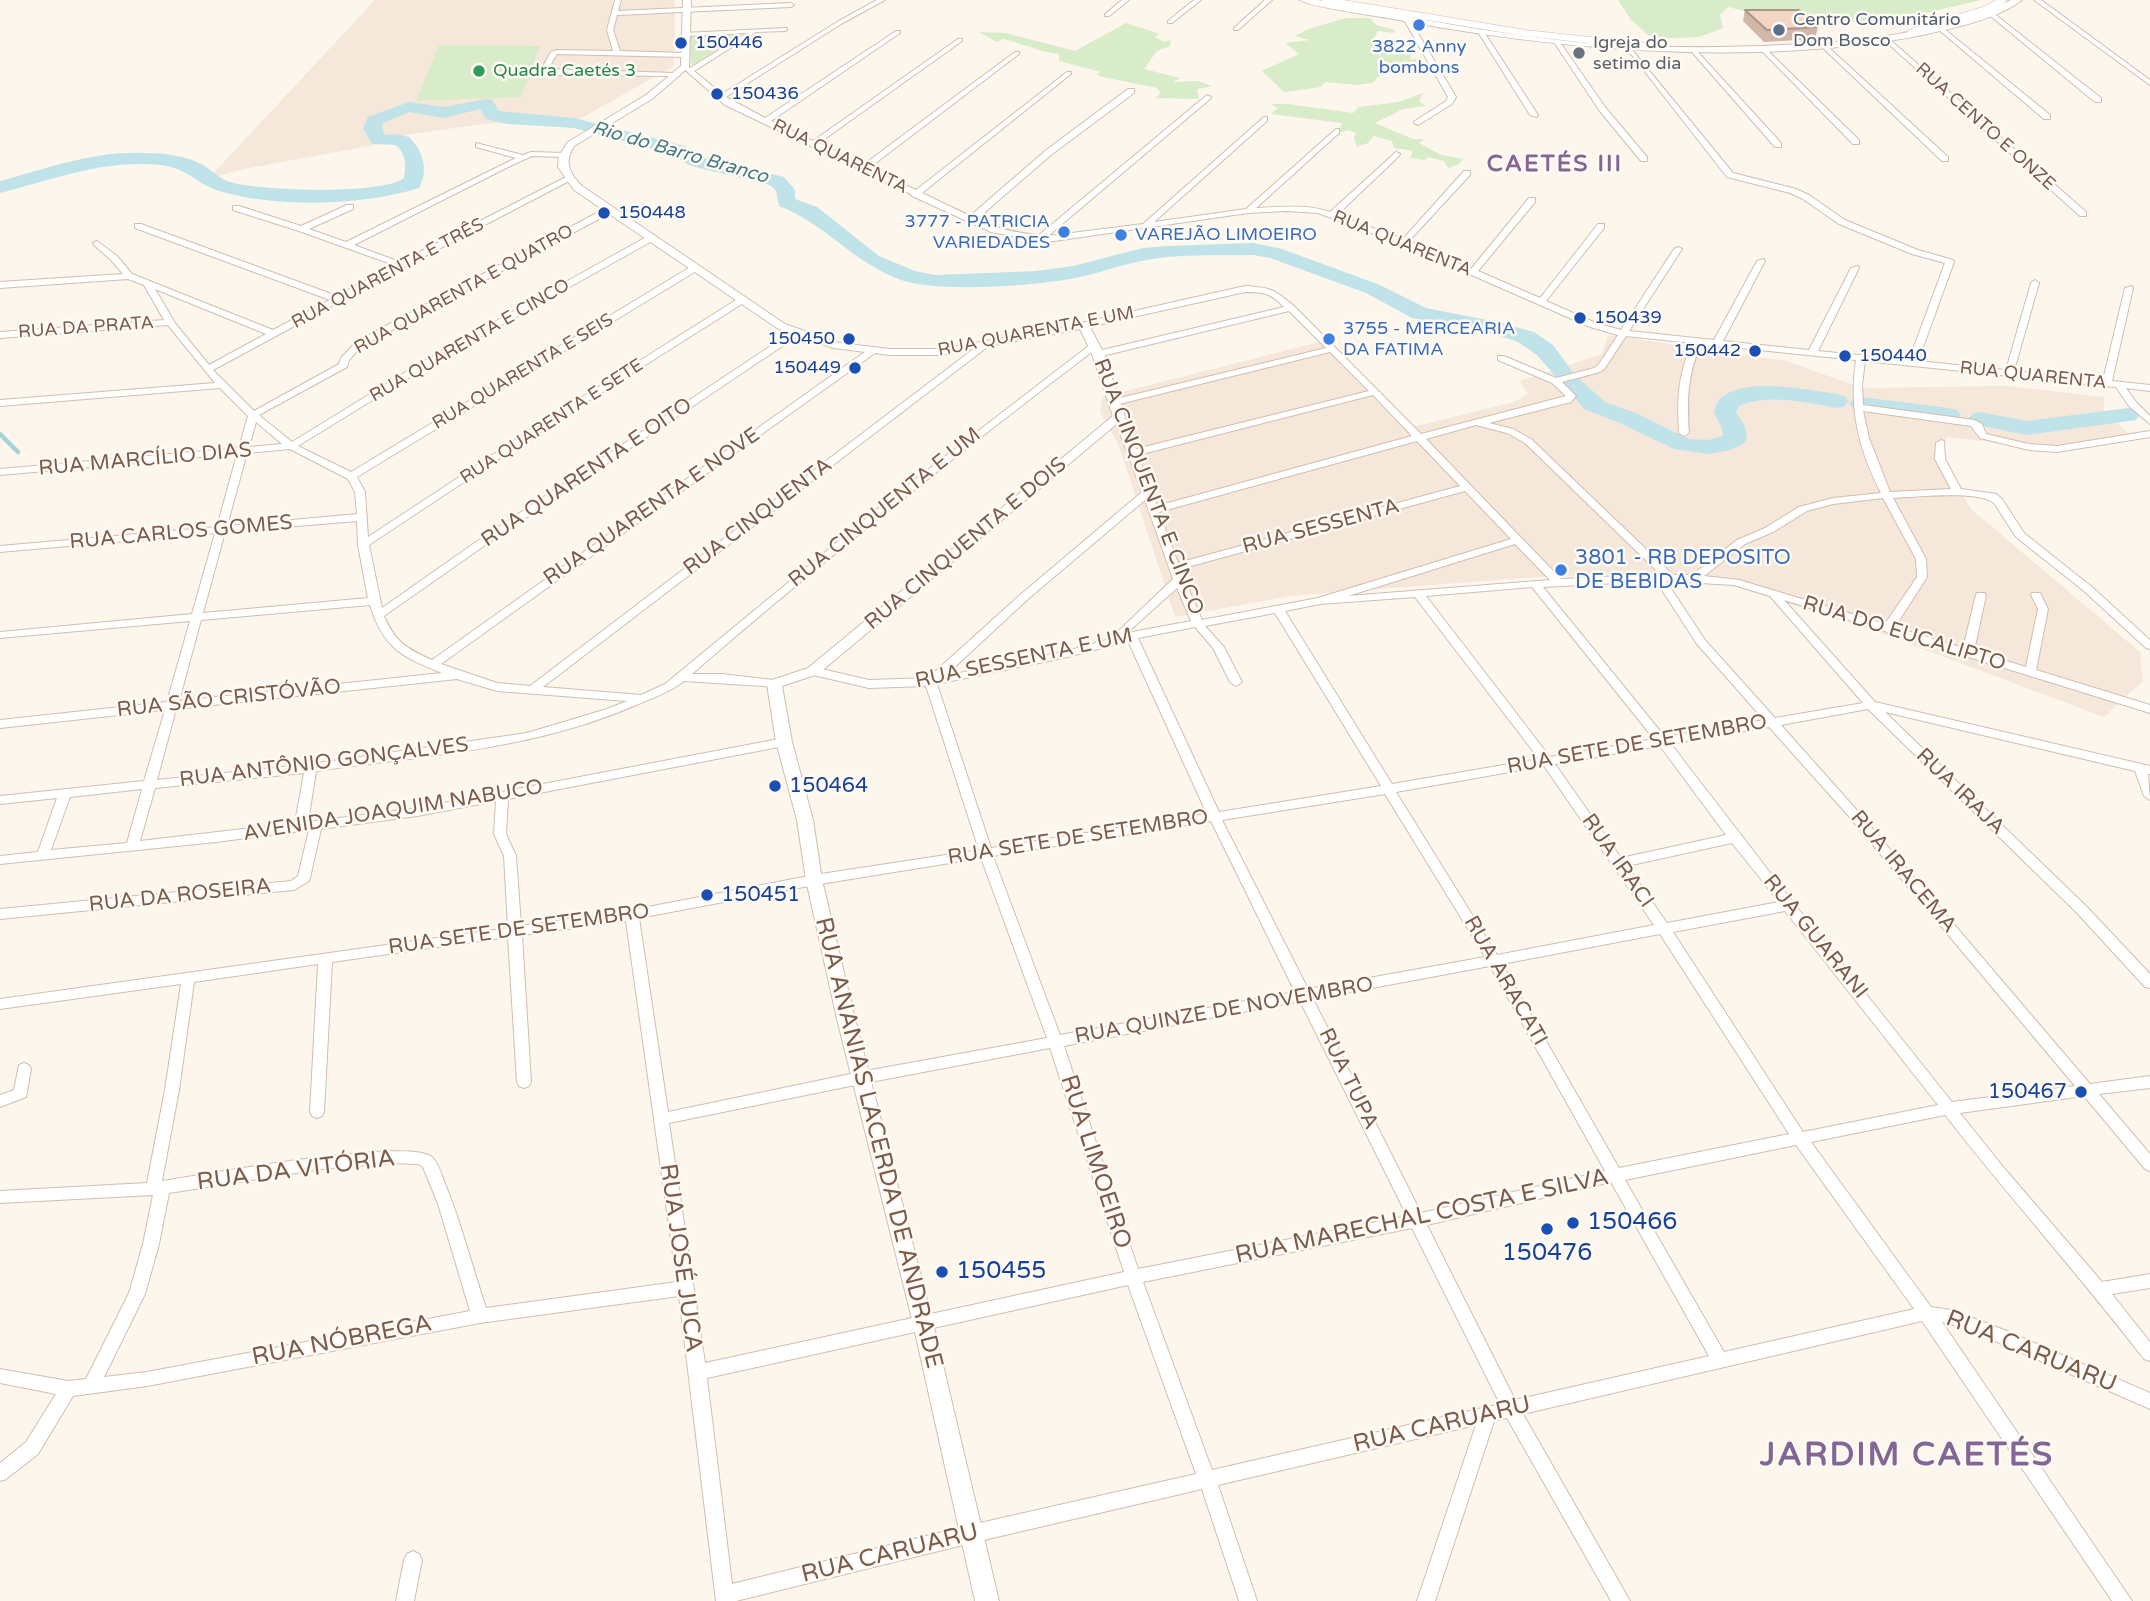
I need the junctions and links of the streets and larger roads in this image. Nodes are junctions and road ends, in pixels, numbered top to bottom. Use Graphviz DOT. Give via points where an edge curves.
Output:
graph roads {
  1 [pos="618,0"];
  2 [pos="882,0"];
  3 [pos="1126,0"];
  4 [pos="1198,0"];
  5 [pos="1269,0"];
  6 [pos="1304,0"];
  7 [pos="1325,0"];
  8 [pos="2003,0"];
  9 [pos="2018,0"];
  10 [pos="2036,0"];
  11 [pos="1340,3"];
  12 [pos="687,5"];
  13 [pos="791,5"];
  14 [pos="617,13"];
  15 [pos="1990,13"];
  16 [pos="1107,15"];
  17 [pos="1406,18"];
  18 [pos="1170,22"];
  19 [pos="1940,28"];
  20 [pos="786,29"];
  21 [pos="1236,29"];
  22 [pos="756,31"];
  23 [pos="898,32"];
  24 [pos="1481,32"];
  25 [pos="686,34"];
  26 [pos="1886,39"];
  27 [pos="960,40"];
  28 [pos="1557,42"];
  29 [pos="1824,46"];
  30 [pos="1629,48"];
  31 [pos="1763,49"];
  32 [pos="1694,51"];
  33 [pos="603,52"];
  34 [pos="617,52"];
  35 [pos="1017,53"];
  36 [pos="685,55"];
  37 [pos="683,71"];
  38 [pos="1069,73"];
  39 [pos="590,74"];
  40 [pos="2150,83"];
  41 [pos="1131,91"];
  42 [pos="1207,97"];
  43 [pos="720,98"];
  44 [pos="2098,100"];
  45 [pos="1534,115"];
  46 [pos="2047,117"];
  47 [pos="1264,119"];
  48 [pos="766,121"];
  49 [pos="1418,124"];
  50 [pos="1336,131"];
  51 [pos="1856,142"];
  52 [pos="813,144"];
  53 [pos="480,145"];
  54 [pos="1778,145"];
  55 [pos="1396,154"];
  56 [pos="562,155"];
  57 [pos="522,157"];
  58 [pos="1644,159"];
  59 [pos="1945,159"];
  60 [pos="864,168"];
  61 [pos="1467,173"];
  62 [pos="569,179"];
  63 [pos="915,194"];
  64 [pos="1532,200"];
  65 [pos="350,207"];
  66 [pos="236,208"];
  67 [pos="608,210"];
  68 [pos="1248,211"];
  69 [pos="2083,214"];
  70 [pos="1332,215"];
  71 [pos="970,220"];
  72 [pos="138,226"];
  73 [pos="1145,226"];
  74 [pos="1601,226"];
  75 [pos="302,229"];
  76 [pos="651,239"];
  77 [pos="1039,239"];
  78 [pos="1404,242"];
  79 [pos="97,243"];
  80 [pos="347,245"];
  81 [pos="1678,249"];
  82 [pos="1761,261"];
  83 [pos="401,265"];
  84 [pos="695,268"];
  85 [pos="1855,268"];
  86 [pos="1473,272"];
  87 [pos="129,276"];
  88 [pos="147,283"];
  89 [pos="2035,283"];
  90 [pos="0,285"];
  91 [pos="2129,288"];
  92 [pos="337,299"];
  93 [pos="742,300"];
  94 [pos="1542,301"];
  95 [pos="1291,308"];
  96 [pos="171,322"];
  97 [pos="1084,325"];
  98 [pos="796,333"];
  99 [pos="1622,333"];
  100 [pos="274,334"];
  101 [pos="0,335"];
  102 [pos="1697,342"];
  103 [pos="1716,345"];
  104 [pos="983,346"];
  105 [pos="1332,349"];
  106 [pos="1096,350"];
  107 [pos="872,351"];
  108 [pos="1812,354"];
  109 [pos="1501,358"];
  110 [pos="1861,358"];
  111 [pos="1912,364"];
  112 [pos="208,369"];
  113 [pos="2009,374"];
  114 [pos="1555,381"];
  115 [pos="2107,383"];
  116 [pos="2119,384"];
  117 [pos="222,385"];
  118 [pos="2150,388"];
  119 [pos="1374,392"];
  120 [pos="1115,402"];
  121 [pos="0,403"];
  122 [pos="1857,407"];
  123 [pos="253,415"];
  124 [pos="1119,417"];
  125 [pos="2150,421"];
  126 [pos="1476,422"];
  127 [pos="1684,433"];
  128 [pos="2150,434"];
  129 [pos="1420,438"];
  130 [pos="1941,443"];
  131 [pos="291,446"];
  132 [pos="244,452"];
  133 [pos="1133,453"];
  134 [pos="0,472"];
  135 [pos="351,476"];
  136 [pos="1466,487"];
  137 [pos="1957,492"];
  138 [pos="1146,494"];
  139 [pos="1887,495"];
  140 [pos="1153,510"];
  141 [pos="362,517"];
  142 [pos="221,530"];
  143 [pos="1517,540"];
  144 [pos="363,545"];
  145 [pos="0,549"];
  146 [pos="1175,567"];
  147 [pos="1664,577"];
  148 [pos="1696,577"];
  149 [pos="1179,580"];
  150 [pos="1558,582"];
  151 [pos="1534,583"];
  152 [pos="1419,594"];
  153 [pos="1982,595"];
  154 [pos="2036,595"];
  155 [pos="1775,596"];
  156 [pos="373,601"];
  157 [pos="1320,601"];
  158 [pos="1278,609"];
  159 [pos="380,614"];
  160 [pos="197,618"];
  161 [pos="1199,624"];
  162 [pos="1888,629"];
  163 [pos="0,635"];
  164 [pos="1131,636"];
  165 [pos="1115,639"];
  166 [pos="2150,646"];
  167 [pos="1968,652"];
  168 [pos="434,664"];
  169 [pos="813,671"];
  170 [pos="2030,673"];
  171 [pos="458,675"];
  172 [pos="681,677"];
  173 [pos="931,682"];
  174 [pos="1236,682"];
  175 [pos="774,684"];
  176 [pos="533,689"];
  177 [pos="643,699"];
  178 [pos="173,705"];
  179 [pos="1871,705"];
  180 [pos="2150,709"];
  181 [pos="1771,721"];
  182 [pos="0,724"];
  183 [pos="784,742"];
  184 [pos="1664,742"];
  185 [pos="1547,761"];
  186 [pos="311,768"];
  187 [pos="2145,768"];
  188 [pos="150,783"];
  189 [pos="1390,789"];
  190 [pos="65,793"];
  191 [pos="2150,796"];
  192 [pos="502,797"];
  193 [pos="0,800"];
  194 [pos="1215,817"];
  195 [pos="316,825"];
  196 [pos="301,827"];
  197 [pos="1735,838"];
  198 [pos="132,848"];
  199 [pos="986,853"];
  200 [pos="42,857"];
  201 [pos="0,860"];
  202 [pos="1618,863"];
  203 [pos="814,880"];
  204 [pos="1790,905"];
  205 [pos="0,914"];
  206 [pos="632,915"];
  207 [pos="1664,929"];
  208 [pos="513,931"];
  209 [pos="325,959"];
  210 [pos="1494,961"];
  211 [pos="188,979"];
  212 [pos="2150,983"];
  213 [pos="1307,996"];
  214 [pos="0,1004"];
  215 [pos="1055,1041"];
  216 [pos="24,1069"];
  217 [pos="860,1078"];
  218 [pos="524,1082"];
  219 [pos="2150,1082"];
  220 [pos="2086,1090"];
  221 [pos="0,1101"];
  222 [pos="1951,1108"];
  223 [pos="317,1112"];
  224 [pos="660,1119"];
  225 [pos="1800,1139"];
  226 [pos="2150,1166"];
  227 [pos="1616,1175"];
  228 [pos="157,1188"];
  229 [pos="0,1197"];
  230 [pos="1418,1220"];
  231 [pos="1133,1277"];
  232 [pos="2150,1281"];
  233 [pos="685,1288"];
  234 [pos="2099,1289"];
  235 [pos="1926,1313"];
  236 [pos="481,1316"];
  237 [pos="923,1324"];
  238 [pos="2150,1354"];
  239 [pos="1719,1359"];
  240 [pos="698,1372"];
  241 [pos="0,1376"];
  242 [pos="91,1385"];
  243 [pos="68,1389"];
  244 [pos="2150,1401"];
  245 [pos="1511,1409"];
  246 [pos="1487,1416"];
  247 [pos="0,1474"];
  248 [pos="1207,1479"];
  249 [pos="971,1534"];
  250 [pos="413,1560"];
  251 [pos="724,1598"];
  252 [pos="405,1601"];
  253 [pos="987,1601"];
  254 [pos="1248,1601"];
  255 [pos="1426,1601"];
  256 [pos="1621,1601"];
  257 [pos="2123,1601"];
  1 -- 14 [label="street"];
  2 -- 43 [label="street"];
  3 -- 16 [label="street"];
  4 -- 18 [label="street"];
  5 -- 21 [label="street"];
  6 -- 11 [label="street"];
  7 -- 11 [label="street"];
  8 -- 11 [label="street" via="1909,33 1830,44 1701,48 1589,43"];
  9 -- 15 [label="street"];
  10 -- 40 [label="street"];
  11 -- 17 [label="street"];
  12 -- 13 [label="street"];
  12 -- 14 [label="street"];
  12 -- 25 [label="street"];
  14 -- 34 [label="street" via="610,30"];
  15 -- 19 [label="street"];
  15 -- 44 [label="street"];
  17 -- 24 [label="street"];
  17 -- 49 [label="street" via="1452,97"];
  19 -- 26 [label="street"];
  19 -- 46 [label="street"];
  20 -- 22 [label="street"];
  22 -- 25 [label="street"];
  22 -- 37 [label="street"];
  23 -- 48 [label="street"];
  24 -- 28 [label="street"];
  24 -- 45 [label="street"];
  25 -- 36 [label="street"];
  26 -- 29 [label="street"];
  26 -- 69 [label="street, RUA CENTO E ONZE"];
  27 -- 52 [label="street"];
  28 -- 30 [label="street"];
  28 -- 58 [label="street"];
  29 -- 31 [label="street"];
  29 -- 59 [label="street"];
  30 -- 32 [label="street"];
  30 -- 111 [label="street" via="1730,174 1793,191 1842,222 1950,262"];
  31 -- 32 [label="street"];
  31 -- 51 [label="street"];
  32 -- 54 [label="street"];
  33 -- 34 [label="street"];
  33 -- 39 [label="street"];
  33 -- 39 [label="street" via="555,53 544,70 548,74"];
  34 -- 36 [label="street"];
  35 -- 60 [label="street"];
  36 -- 37 [label="street"];
  37 -- 39 [label="street"];
  37 -- 43 [label="street, RUA QUARENTA"];
  37 -- 56 [label="street" via="649,97 583,135"];
  38 -- 63 [label="street"];
  41 -- 71 [label="street" via="1048,153"];
  42 -- 77 [label="street"];
  43 -- 48 [label="street, RUA QUARENTA"];
  47 -- 73 [label="street"];
  48 -- 52 [label="street, RUA QUARENTA"];
  50 -- 68 [label="street"];
  52 -- 60 [label="street, RUA QUARENTA"];
  53 -- 57 [label="street"];
  55 -- 70 [label="street"];
  56 -- 57 [label="street"];
  56 -- 62 [label="street"];
  57 -- 80 [label="street"];
  60 -- 63 [label="street, RUA QUARENTA"];
  61 -- 78 [label="street"];
  62 -- 67 [label="street, RUA QUARENTA E UM"];
  62 -- 83 [label="street, RUA QUARENTA E TRÊS"];
  63 -- 71 [label="street, RUA QUARENTA"];
  64 -- 86 [label="street"];
  65 -- 75 [label="street"];
  66 -- 75 [label="street"];
  67 -- 76 [label="street, RUA QUARENTA E UM"];
  67 -- 123 [label="street, RUA QUARENTA E QUATRO" via="359,344 344,365"];
  68 -- 70 [label="street, RUA QUARENTA" via="1287,209"];
  68 -- 73 [label="street, RUA QUARENTA"];
  70 -- 78 [label="street, RUA QUARENTA"];
  71 -- 77 [label="street, RUA QUARENTA"];
  72 -- 92 [label="street"];
  73 -- 77 [label="street, RUA QUARENTA"];
  74 -- 94 [label="street"];
  75 -- 80 [label="street"];
  76 -- 84 [label="street, RUA QUARENTA E UM"];
  76 -- 131 [label="street, RUA QUARENTA E CINCO" via="420,367"];
  78 -- 86 [label="street, RUA QUARENTA"];
  79 -- 87 [label="street"];
  80 -- 83 [label="street"];
  81 -- 99 [label="street"];
  82 -- 103 [label="street"];
  83 -- 92 [label="street, RUA QUARENTA E TRÊS"];
  84 -- 93 [label="street, RUA QUARENTA E UM"];
  84 -- 135 [label="street, RUA QUARENTA E SEIS"];
  85 -- 108 [label="street"];
  86 -- 94 [label="street, RUA QUARENTA"];
  87 -- 88 [label="street"];
  87 -- 90 [label="street"];
  88 -- 96 [label="street"];
  88 -- 100 [label="street"];
  89 -- 113 [label="street"];
  91 -- 115 [label="street"];
  92 -- 100 [label="street, RUA QUARENTA E TRÊS"];
  93 -- 98 [label="street, RUA QUARENTA E UM"];
  93 -- 144 [label="street, RUA QUARENTA E SETE"];
  94 -- 99 [label="street, RUA QUARENTA"];
  95 -- 97 [label="street, RUA QUARENTA E UM" via="1267,290 1245,289"];
  95 -- 105 [label="street, RUA QUARENTA E UM"];
  95 -- 106 [label="street"];
  96 -- 101 [label="street, RUA DA PRATA"];
  96 -- 112 [label="street"];
  97 -- 104 [label="street, RUA QUARENTA E UM"];
  97 -- 106 [label="street, RUA CINQUENTA E CINCO"];
  98 -- 107 [label="street, RUA QUARENTA E UM"];
  98 -- 159 [label="street, RUA QUARENTA E OITO"];
  99 -- 102 [label="street, RUA QUARENTA"];
  99 -- 114 [label="street" via="1602,366"];
  100 -- 112 [label="street, RUA QUARENTA E TRÊS"];
  102 -- 103 [label="street, RUA QUARENTA"];
  102 -- 127 [label="street" via="1681,388"];
  103 -- 108 [label="street, RUA QUARENTA"];
  104 -- 107 [label="street, RUA QUARENTA E UM" via="941,352"];
  104 -- 176 [label="street, RUA CINQUENTA"];
  105 -- 119 [label="street, RUA QUARENTA E UM"];
  105 -- 120 [label="street"];
  106 -- 120 [label="street, RUA CINQUENTA E CINCO"];
  106 -- 172 [label="street, RUA CINQUENTA E UM" via="934,467"];
  107 -- 168 [label="street, RUA QUARENTA E NOVE"];
  108 -- 110 [label="street, RUA QUARENTA"];
  109 -- 114 [label="street"];
  110 -- 111 [label="street, RUA QUARENTA"];
  110 -- 122 [label="street"];
  111 -- 113 [label="street, RUA QUARENTA"];
  112 -- 117 [label="street"];
  113 -- 115 [label="street, RUA QUARENTA"];
  114 -- 126 [label="street" via="1571,396 1568,400"];
  115 -- 116 [label="street, RUA QUARENTA"];
  116 -- 118 [label="street, RUA QUARENTA"];
  116 -- 125 [label="street"];
  117 -- 121 [label="street"];
  117 -- 123 [label="street"];
  119 -- 129 [label="street, RUA QUARENTA E UM"];
  119 -- 133 [label="street"];
  120 -- 124 [label="street, RUA CINQUENTA E CINCO"];
  122 -- 128 [label="street" via="1973,423 1983,436 2036,448 2070,448"];
  122 -- 139 [label="street" via="1872,465"];
  123 -- 131 [label="street"];
  123 -- 132 [label="street"];
  124 -- 133 [label="street, RUA CINQUENTA E CINCO"];
  124 -- 169 [label="street, RUA CINQUENTA E DOIS"];
  126 -- 129 [label="street"];
  126 -- 147 [label="street, RUA IRACEMA" via="1528,441"];
  129 -- 136 [label="street, RUA QUARENTA E UM"];
  129 -- 140 [label="street"];
  130 -- 137 [label="street" via="1940,459"];
  131 -- 132 [label="street, RUA MARCÍLIO DIAS"];
  131 -- 135 [label="street"];
  132 -- 134 [label="street, RUA MARCÍLIO DIAS"];
  132 -- 142 [label="street"];
  133 -- 138 [label="street, RUA CINQUENTA E CINCO"];
  135 -- 141 [label="street" via="359,487"];
  136 -- 143 [label="street, RUA QUARENTA E UM"];
  136 -- 146 [label="street, RUA SESSENTA"];
  137 -- 139 [label="street"];
  137 -- 166 [label="street" via="1996,498 2020,535"];
  138 -- 140 [label="street, RUA CINQUENTA E CINCO"];
  138 -- 173 [label="street"];
  139 -- 148 [label="street" via="1802,509 1741,542"];
  139 -- 162 [label="street" via="1923,570"];
  140 -- 146 [label="street, RUA CINQUENTA E CINCO"];
  141 -- 142 [label="street, RUA CARLOS GOMES"];
  141 -- 144 [label="street"];
  142 -- 145 [label="street, RUA CARLOS GOMES"];
  142 -- 160 [label="street"];
  143 -- 150 [label="street, RUA QUARENTA E UM"];
  143 -- 157 [label="street, RUA SESSENTA E UM"];
  144 -- 156 [label="street"];
  146 -- 149 [label="street, RUA CINQUENTA E CINCO"];
  147 -- 148 [label="street, RUA DO EUCALIPTO"];
  147 -- 150 [label="street, RUA DO EUCALIPTO"];
  147 -- 181 [label="street, RUA IRACEMA" via="1701,642"];
  148 -- 155 [label="street, RUA DO EUCALIPTO" via="1735,582"];
  149 -- 161 [label="street, RUA CINQUENTA E CINCO"];
  149 -- 165 [label="street"];
  150 -- 151 [label="street, RUA DO EUCALIPTO"];
  151 -- 152 [label="street, RUA DO EUCALIPTO"];
  151 -- 184 [label="street, RUA GUARANI"];
  152 -- 157 [label="street, RUA DO EUCALIPTO"];
  152 -- 185 [label="street, RUA IRACI"];
  153 -- 167 [label="street"];
  154 -- 170 [label="street" via="2043,609"];
  155 -- 162 [label="street, RUA DO EUCALIPTO"];
  155 -- 179 [label="street, RUA IRAJA"];
  156 -- 159 [label="street"];
  156 -- 160 [label="street"];
  157 -- 158 [label="street, RUA SESSENTA E UM"];
  158 -- 161 [label="street, RUA SESSENTA E UM"];
  158 -- 189 [label="street, RUA ARACATI"];
  159 -- 168 [label="street" via="382,625 399,648"];
  160 -- 163 [label="street"];
  160 -- 178 [label="street"];
  161 -- 164 [label="street, RUA SESSENTA E UM"];
  161 -- 174 [label="street, RUA CINQUENTA E CINCO" via="1218,647"];
  162 -- 167 [label="street, RUA DO EUCALIPTO"];
  164 -- 165 [label="street, RUA SESSENTA E UM"];
  164 -- 194 [label="street, RUA TUPA"];
  165 -- 173 [label="street, RUA SESSENTA E UM" via="1068,654"];
  167 -- 170 [label="street, RUA DO EUCALIPTO"];
  168 -- 171 [label="street"];
  169 -- 173 [label="street, RUA SESSENTA E UM" via="869,684"];
  169 -- 175 [label="street"];
  170 -- 180 [label="street, RUA DO EUCALIPTO"];
  171 -- 176 [label="street" via="497,687"];
  171 -- 178 [label="street, RUA SÃO CRISTÓVÃO"];
  172 -- 175 [label="street"];
  172 -- 177 [label="street"];
  173 -- 199 [label="street, RUA LIMOEIRO"];
  175 -- 183 [label="street, RUA ANANIAS LACERDA DE ANDRADE"];
  176 -- 177 [label="street"];
  177 -- 186 [label="street, RUA ANTÔNIO GONÇALVES" via="528,737"];
  178 -- 182 [label="street, RUA SÃO CRISTÓVÃO"];
  178 -- 188 [label="street"];
  179 -- 181 [label="street, RUA SETE DE SETEMBRO"];
  179 -- 187 [label="street, RUA SETE DE SETEMBRO"];
  179 -- 212 [label="street, RUA IRAJA" via="2082,910"];
  181 -- 184 [label="street, RUA SETE DE SETEMBRO"];
  181 -- 220 [label="street, RUA IRACEMA"];
  183 -- 192 [label="street, AVENIDA JOAQUIM NABUCO"];
  183 -- 203 [label="street, RUA ANANIAS LACERDA DE ANDRADE" via="805,821"];
  184 -- 185 [label="street, RUA SETE DE SETEMBRO"];
  184 -- 197 [label="street, RUA GUARANI"];
  185 -- 189 [label="street, RUA SETE DE SETEMBRO"];
  185 -- 202 [label="street, RUA IRACI"];
  186 -- 188 [label="street, RUA ANTÔNIO GONÇALVES"];
  186 -- 196 [label="street"];
  187 -- 191 [label="street"];
  188 -- 190 [label="street, RUA ANTÔNIO GONÇALVES"];
  188 -- 198 [label="street"];
  189 -- 194 [label="street, RUA SETE DE SETEMBRO"];
  189 -- 210 [label="street, RUA ARACATI"];
  190 -- 193 [label="street, RUA ANTÔNIO GONÇALVES"];
  190 -- 200 [label="street"];
  192 -- 195 [label="street, AVENIDA JOAQUIM NABUCO"];
  192 -- 208 [label="street" via="500,834 510,856"];
  194 -- 199 [label="street, RUA SETE DE SETEMBRO"];
  194 -- 213 [label="street, RUA TUPA"];
  195 -- 196 [label="street, AVENIDA JOAQUIM NABUCO"];
  195 -- 205 [label="street, RUA DA ROSEIRA" via="304,878 294,885"];
  196 -- 198 [label="street, AVENIDA JOAQUIM NABUCO"];
  197 -- 202 [label="street"];
  197 -- 204 [label="street, RUA GUARANI"];
  198 -- 200 [label="street, AVENIDA JOAQUIM NABUCO"];
  199 -- 203 [label="street, RUA SETE DE SETEMBRO"];
  199 -- 215 [label="street, RUA LIMOEIRO"];
  200 -- 201 [label="street, AVENIDA JOAQUIM NABUCO"];
  202 -- 207 [label="street, RUA IRACI"];
  203 -- 206 [label="street, RUA SETE DE SETEMBRO"];
  203 -- 217 [label="street, RUA ANANIAS LACERDA DE ANDRADE"];
  204 -- 207 [label="street, RUA QUINZE DE NOVEMBRO"];
  204 -- 222 [label="street, RUA GUARANI"];
  206 -- 208 [label="street, RUA SETE DE SETEMBRO"];
  206 -- 224 [label="street, RUA JOSÉ JUCA"];
  207 -- 210 [label="street, RUA QUINZE DE NOVEMBRO"];
  207 -- 225 [label="street, RUA IRACI"];
  208 -- 209 [label="street, RUA SETE DE SETEMBRO"];
  208 -- 218 [label="street"];
  209 -- 211 [label="street, RUA SETE DE SETEMBRO"];
  209 -- 223 [label="street"];
  210 -- 213 [label="street, RUA QUINZE DE NOVEMBRO"];
  210 -- 227 [label="street, RUA ARACATI"];
  211 -- 214 [label="street, RUA SETE DE SETEMBRO"];
  211 -- 228 [label="street"];
  213 -- 215 [label="street, RUA QUINZE DE NOVEMBRO"];
  213 -- 230 [label="street, RUA TUPA"];
  215 -- 217 [label="street, RUA QUINZE DE NOVEMBRO"];
  215 -- 231 [label="street, RUA LIMOEIRO"];
  216 -- 221 [label="street" via="21,1093"];
  217 -- 224 [label="street, RUA QUINZE DE NOVEMBRO"];
  217 -- 237 [label="street, RUA ANANIAS LACERDA DE ANDRADE"];
  219 -- 220 [label="street, RUA MARECHAL COSTA E SILVA"];
  220 -- 222 [label="street, RUA MARECHAL COSTA E SILVA"];
  220 -- 226 [label="street, RUA IRACEMA"];
  222 -- 225 [label="street, RUA MARECHAL COSTA E SILVA"];
  222 -- 234 [label="street, RUA GUARANI"];
  224 -- 233 [label="street, RUA JOSÉ JUCA"];
  225 -- 227 [label="street, RUA MARECHAL COSTA E SILVA"];
  225 -- 235 [label="street, RUA IRACI"];
  227 -- 230 [label="street, RUA MARECHAL COSTA E SILVA"];
  227 -- 239 [label="street, RUA ARACATI"];
  228 -- 229 [label="street, RUA DA VITÓRIA"];
  228 -- 236 [label="street, RUA DA VITÓRIA" via="321,1163 421,1158 429,1163 446,1203"];
  228 -- 242 [label="street" via="151,1244 137,1294"];
  230 -- 231 [label="street, RUA MARECHAL COSTA E SILVA"];
  230 -- 245 [label="street, RUA TUPA"];
  231 -- 237 [label="street, RUA MARECHAL COSTA E SILVA"];
  231 -- 248 [label="street, RUA LIMOEIRO"];
  232 -- 234 [label="street"];
  233 -- 236 [label="street, RUA NÓBREGA"];
  233 -- 240 [label="street, RUA JOSÉ JUCA"];
  234 -- 238 [label="street, RUA GUARANI"];
  235 -- 239 [label="street, RUA CARUARU"];
  235 -- 244 [label="street, RUA CARUARU" via="1952,1317 2001,1336"];
  235 -- 257 [label="street, RUA IRACI"];
  236 -- 242 [label="street, RUA NÓBREGA" via="146,1379"];
  237 -- 240 [label="street, RUA MARECHAL COSTA E SILVA"];
  237 -- 249 [label="street, RUA ANANIAS LACERDA DE ANDRADE"];
  239 -- 245 [label="street, RUA CARUARU"];
  240 -- 251 [label="street, RUA JOSÉ JUCA"];
  241 -- 243 [label="street, RUA NÓBREGA"];
  242 -- 243 [label="street, RUA NÓBREGA"];
  243 -- 247 [label="street" via="32,1448"];
  245 -- 246 [label="street, RUA CARUARU"];
  245 -- 256 [label="street, RUA TUPA"];
  246 -- 248 [label="street, RUA CARUARU"];
  246 -- 255 [label="street"];
  248 -- 249 [label="street, RUA CARUARU"];
  248 -- 254 [label="street, RUA LIMOEIRO"];
  249 -- 251 [label="street, RUA CARUARU"];
  249 -- 253 [label="street, RUA ANANIAS LACERDA DE ANDRADE"];
  250 -- 252 [label="street"];
}
